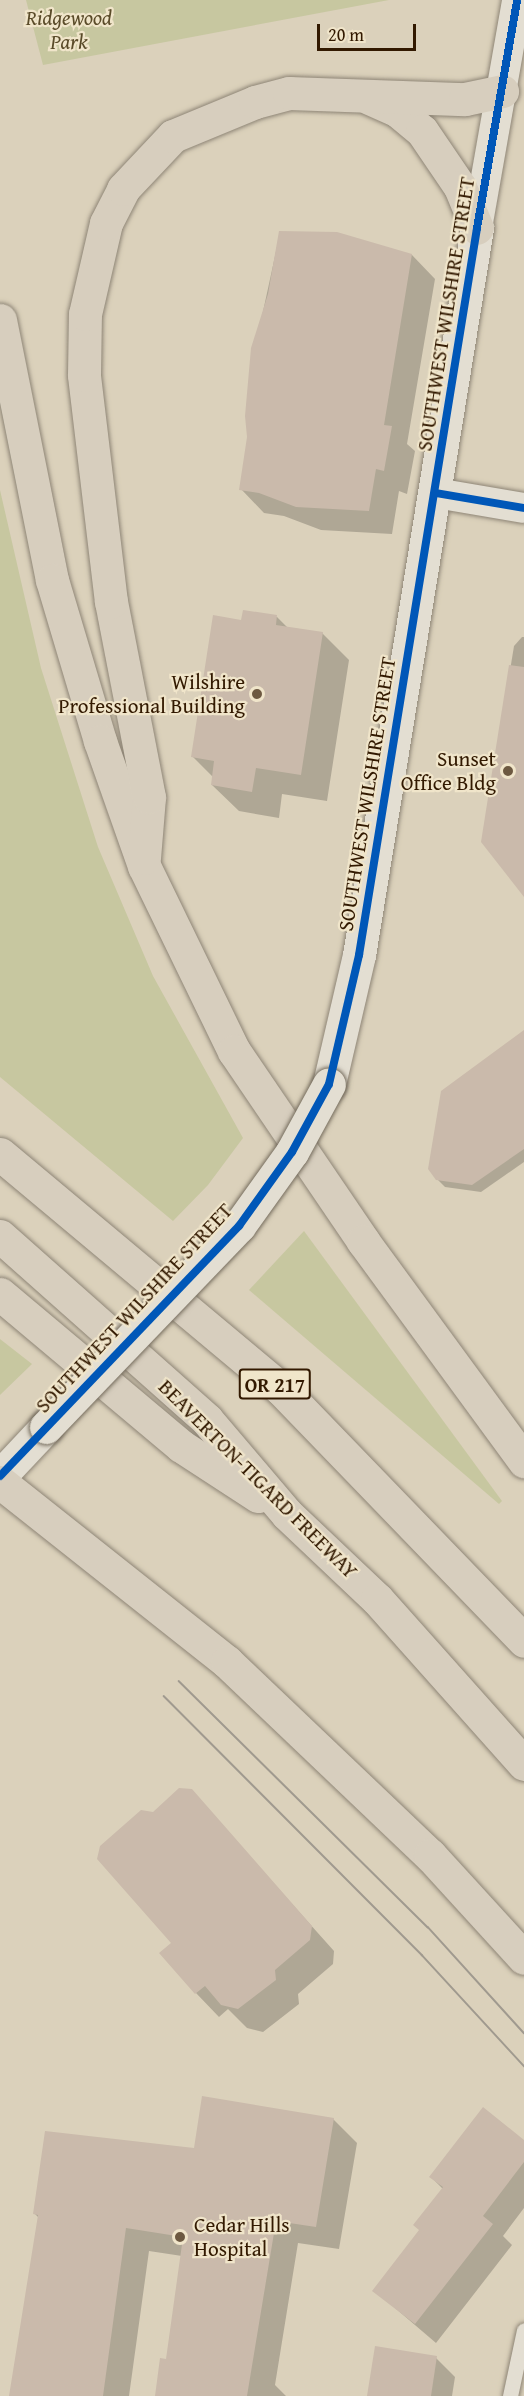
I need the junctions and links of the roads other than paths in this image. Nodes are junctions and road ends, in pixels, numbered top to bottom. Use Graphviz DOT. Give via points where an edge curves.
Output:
graph roads {
  1 [pos="518,0"];
  2 [pos="501,92"];
  3 [pos="368,97"];
  4 [pos="477,228"];
  5 [pos="0,320"];
  6 [pos="436,493"];
  7 [pos="524,508"];
  8 [pos="144,866"];
  9 [pos="0,1154"];
  10 [pos="0,1236"];
  11 [pos="0,1294"];
  12 [pos="524,1461"];
  13 [pos="0,1476"];
  14 [pos="0,1482"];
  15 [pos="287,1514"];
  16 [pos="524,1641"];
  17 [pos="524,1764"];
  18 [pos="524,1958"];
  19 [pos="524,2330"];
  20 [pos="510,2396"];
  1 -- 2 [label="street, SOUTHWEST WILSHIRE STREET"];
  2 -- 3 [label="highway" via="465,99"];
  2 -- 4 [label="street, SOUTHWEST WILSHIRE STREET"];
  3 -- 4 [label="highway" via="398,111 422,131 460,187"];
  3 -- 8 [label="highway" via="289,93 255,102 173,136 123,189 96,253 85,314 84,375 111,602 149,797"];
  4 -- 6 [label="street, SOUTHWEST WILSHIRE STREET"];
  5 -- 8 [label="highway" via="52,580 97,731"];
  6 -- 7 [label="street"];
  6 -- 13 [label="street, SOUTHWEST WILSHIRE STREET, bridge" via="352,997 329,1084 292,1152 239,1226"];
  8 -- 12 [label="highway" via="234,1051 363,1241"];
  9 -- 16 [label="highway, OR 217" via="281,1389"];
  10 -- 15 [label="highway, BEAVERTON-TIGARD FREEWAY" via="207,1420"];
  11 -- 15 [label="highway" via="181,1446"];
  14 -- 18 [label="highway" via="227,1662 430,1855"];
  15 -- 17 [label="highway, BEAVERTON-TIGARD FREEWAY" via="377,1599"];
  19 -- 20 [label="lane"];
}
